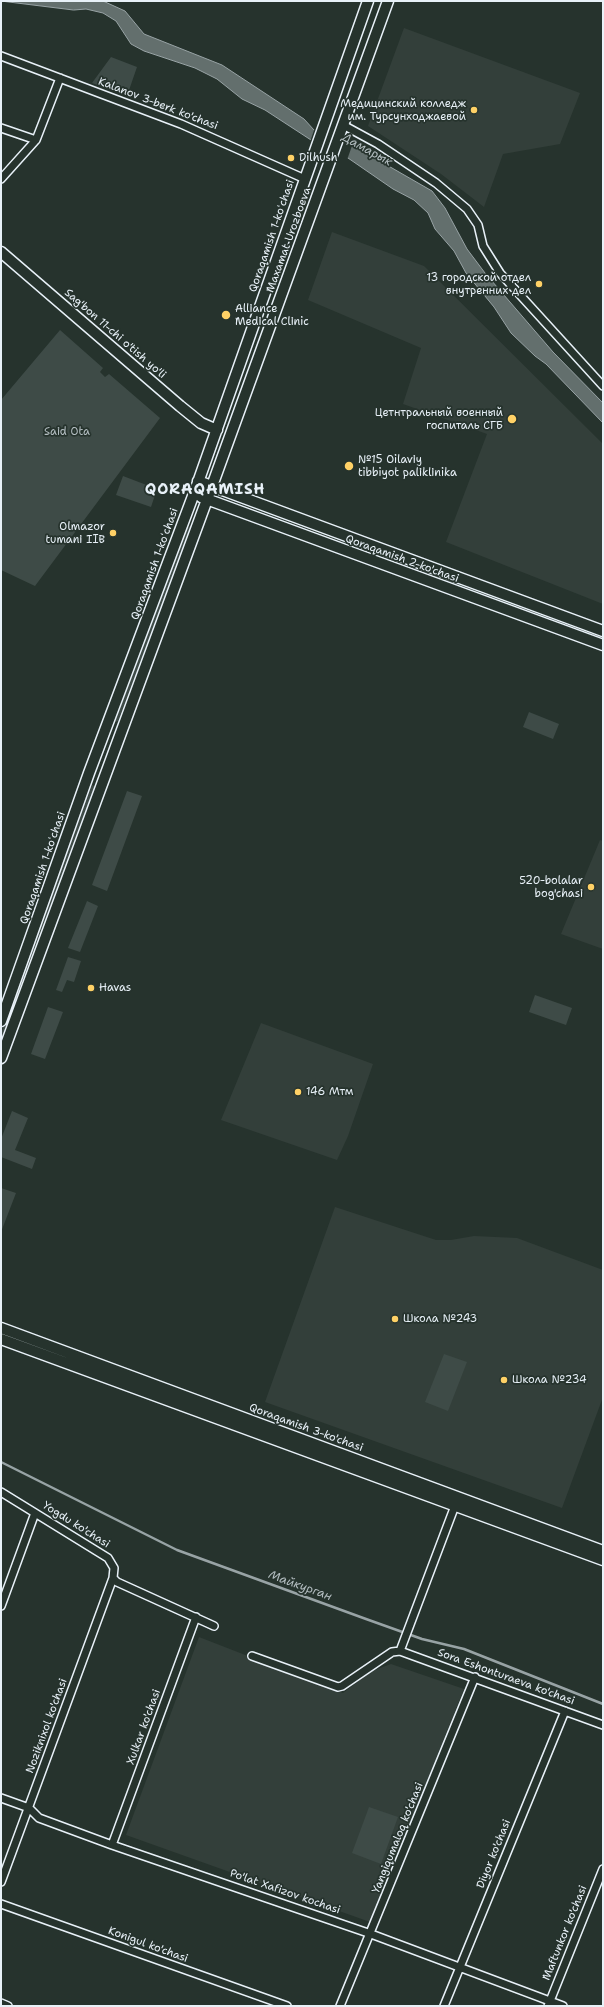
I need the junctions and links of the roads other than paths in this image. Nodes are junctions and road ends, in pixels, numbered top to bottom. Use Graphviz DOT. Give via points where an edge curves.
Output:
graph roads {
  1 [pos="368,1"];
  2 [pos="388,1"];
  3 [pos="1,56"];
  4 [pos="60,78"];
  5 [pos="342,127"];
  6 [pos="1,128"];
  7 [pos="36,140"];
  8 [pos="1,179"];
  9 [pos="305,179"];
  10 [pos="1,252"];
  11 [pos="603,386"];
  12 [pos="216,430"];
  13 [pos="198,481"];
  14 [pos="212,486"];
  15 [pos="194,494"];
  16 [pos="207,499"];
  17 [pos="449,574"];
  18 [pos="444,587"];
  19 [pos="603,631"];
  20 [pos="603,646"];
  21 [pos="89,773"];
  22 [pos="104,778"];
  23 [pos="1,1021"];
  24 [pos="1,1058"];
  25 [pos="1,1328"];
  26 [pos="1,1339"];
  27 [pos="1,1492"];
  28 [pos="456,1501"];
  29 [pos="35,1513"];
  30 [pos="603,1551"];
  31 [pos="603,1560"];
  32 [pos="113,1578"];
  33 [pos="1,1606"];
  34 [pos="196,1617"];
  35 [pos="214,1626"];
  36 [pos="400,1651"];
  37 [pos="252,1656"];
  38 [pos="475,1677"];
  39 [pos="565,1711"];
  40 [pos="603,1725"];
  41 [pos="1,1798"];
  42 [pos="29,1808"];
  43 [pos="112,1845"];
  44 [pos="603,1869"];
  45 [pos="1,1882"];
  46 [pos="1,1904"];
  47 [pos="371,1934"];
  48 [pos="460,1967"];
  49 [pos="1,2003"];
  50 [pos="549,2004"];
  51 [pos="8,2006"];
  52 [pos="287,2006"];
  53 [pos="340,2006"];
  54 [pos="444,2006"];
  55 [pos="563,2006"];
  1 -- 9 [label="main road, Qoraqamish 1-koʻchasi"];
  2 -- 5 [label="main road"];
  3 -- 4 [label="street, Kalanov 3-berk ko'chasi"];
  4 -- 7 [label="street"];
  4 -- 9 [label="street, Kalanov 3-berk ko'chasi" via="181,124"];
  5 -- 11 [label="street" via="378,144 436,183 467,209 478,225 483,246 500,273"];
  5 -- 14 [label="main road, Maxamat Urozboeva"];
  6 -- 7 [label="street"];
  7 -- 8 [label="street"];
  9 -- 12 [label="main road, Qoraqamish 1-koʻchasi"];
  10 -- 12 [label="main road, Sag'bon 11-chi o'tish yo'li" via="180,406 201,423"];
  12 -- 13 [label="main road, Qoraqamish 1-koʻchasi"];
  13 -- 14 [label="main road, Qoraqamish 2-ko'chasi"];
  13 -- 15 [label="main road, Qoraqamish 1-koʻchasi"];
  14 -- 16 [label="main road"];
  14 -- 17 [label="main road, Qoraqamish 2-ko'chasi"];
  15 -- 16 [label="main road, Qoraqamish 2-ko'chasi"];
  15 -- 21 [label="main road, Qoraqamish 1-koʻchasi"];
  16 -- 18 [label="main road, Qoraqamish 2-ko'chasi"];
  16 -- 22 [label="main road"];
  17 -- 18 [label="main road"];
  17 -- 19 [label="main road, Qoraqamish 2-ko'chasi"];
  18 -- 20 [label="main road, Qoraqamish 2-ko'chasi"];
  21 -- 22 [label="main road"];
  21 -- 23 [label="main road, Qoraqamish 1-koʻchasi"];
  22 -- 24 [label="main road"];
  25 -- 28 [label="main road, Qoraqamish 3-ko'chasi"];
  26 -- 28 [label="main road, Qoraqamish 3-ko'chasi"];
  27 -- 29 [label="street, Yogdu ko'chasi"];
  28 -- 30 [label="main road, Qoraqamish 3-ko'chasi"];
  28 -- 31 [label="main road, Qoraqamish 3-ko'chasi"];
  28 -- 36 [label="street"];
  29 -- 32 [label="street, Yogdu ko'chasi" via="108,1558 114,1568"];
  29 -- 33 [label="street"];
  32 -- 34 [label="street"];
  32 -- 42 [label="street, Noziknixol ko'chasi"];
  34 -- 35 [label="street"];
  34 -- 43 [label="street, Xulkar ko'chasi"];
  36 -- 37 [label="street" via="392,1652 338,1687"];
  36 -- 38 [label="street, Sora Eshonturaeva ko'chasi"];
  38 -- 39 [label="street, Sora Eshonturaeva ko'chasi"];
  38 -- 47 [label="street, Yangiqumaloq ko'chasi"];
  39 -- 40 [label="street, Sora Eshonturaeva ko'chasi"];
  39 -- 48 [label="street, Diyor ko'chasi"];
  41 -- 42 [label="street, Po'lat Xafizov kochasi"];
  42 -- 43 [label="street, Po'lat Xafizov kochasi" via="39,1818"];
  42 -- 45 [label="street, Noziknixol ko'chasi"];
  43 -- 47 [label="street, Po'lat Xafizov kochasi"];
  44 -- 50 [label="street, Maftunkor ko'chasi"];
  46 -- 52 [label="street, Konigul ko'chasi"];
  47 -- 48 [label="street, Po'lat Xafizov kochasi"];
  47 -- 53 [label="street, Yangiqumaloq ko'chasi"];
  48 -- 50 [label="street, Po'lat Xafizov kochasi"];
  48 -- 54 [label="street, Diyor ko'chasi"];
  49 -- 51 [label="street"];
  50 -- 55 [label="street, Po'lat Xafizov kochasi"];
}
